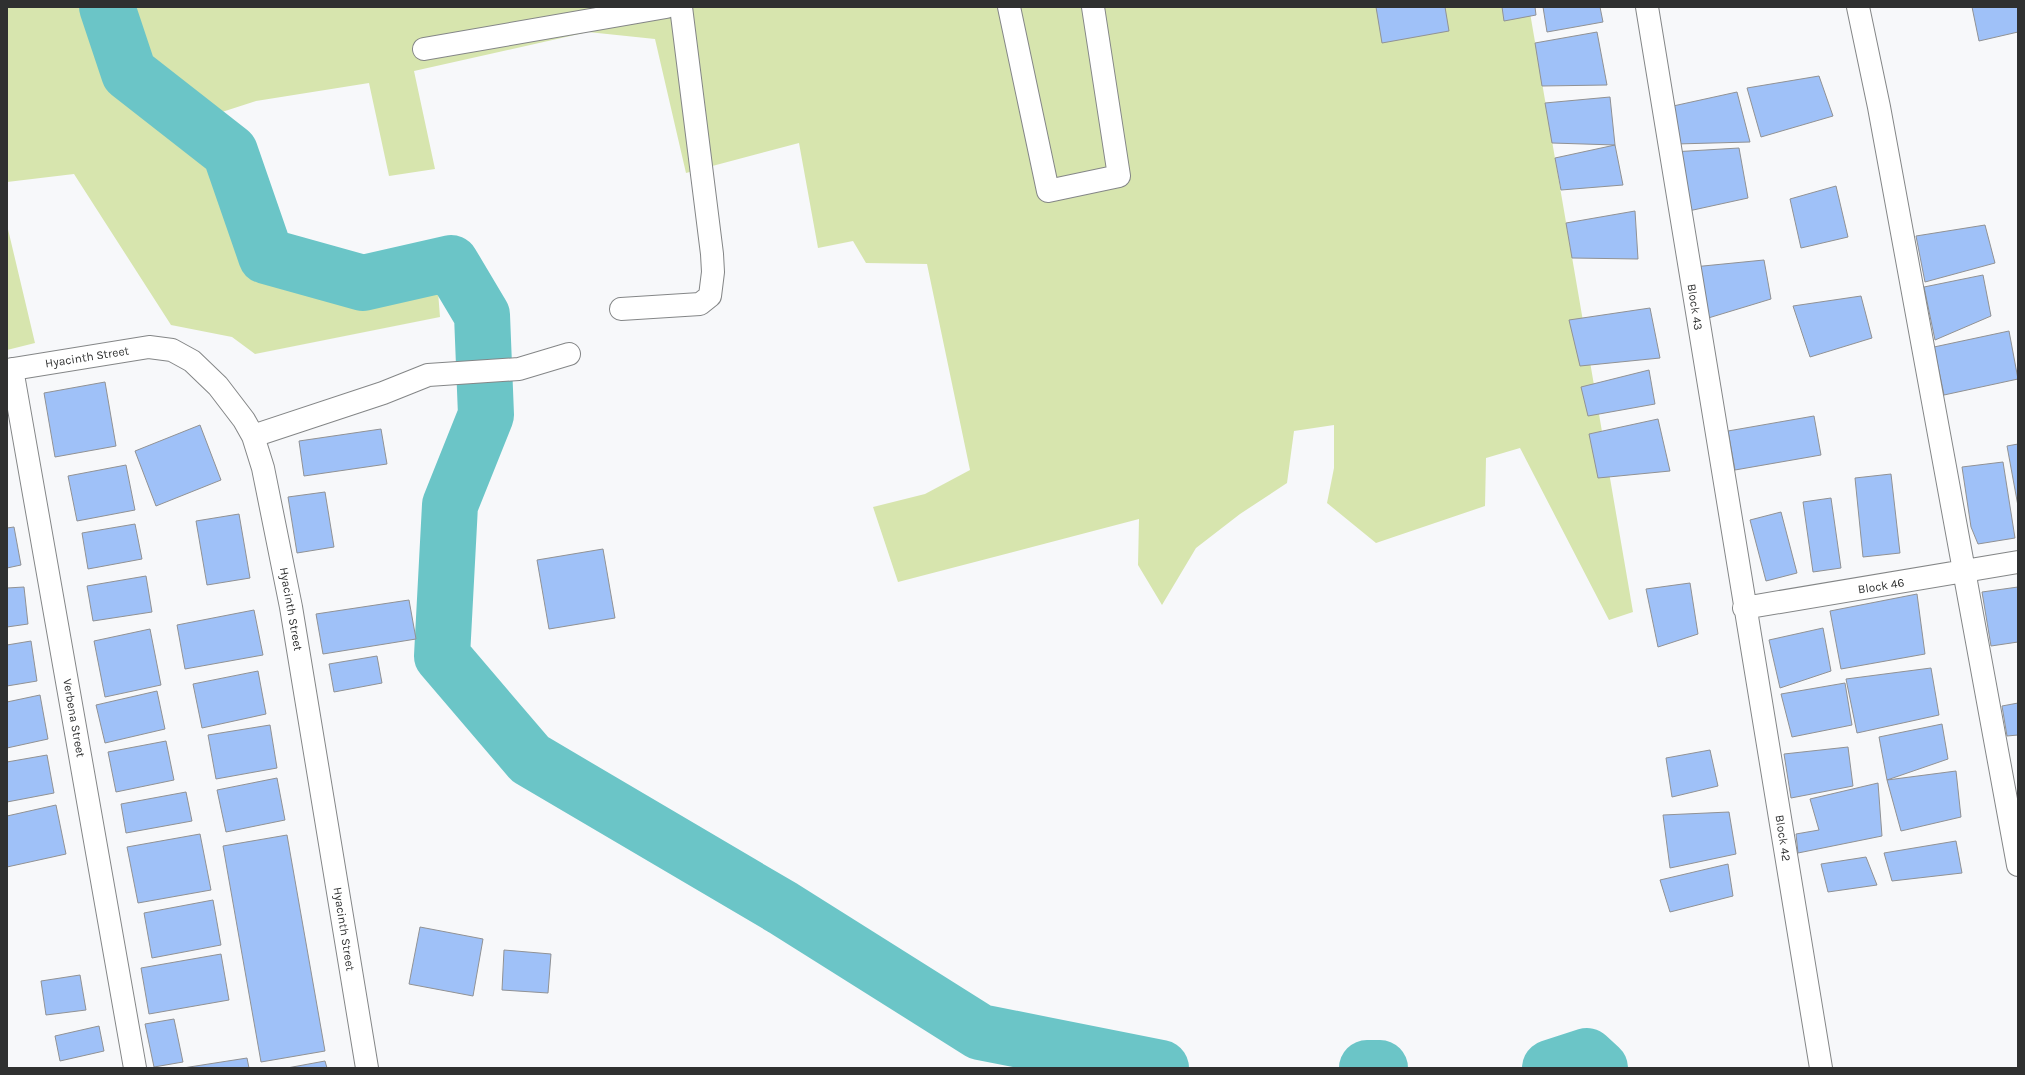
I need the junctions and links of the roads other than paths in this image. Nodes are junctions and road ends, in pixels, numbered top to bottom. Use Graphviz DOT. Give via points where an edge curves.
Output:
graph roads {
  1 [pos="666,7"];
  2 [pos="681,7"];
  3 [pos="1009,7"];
  4 [pos="1093,7"];
  5 [pos="1647,7"];
  6 [pos="1858,7"];
  7 [pos="424,49"];
  8 [pos="621,309"];
  9 [pos="569,354"];
  10 [pos="10,369"];
  11 [pos="253,436"];
  12 [pos="2018,562"];
  13 [pos="1964,572"];
  14 [pos="1744,608"];
  15 [pos="2018,865"];
  16 [pos="135,1068"];
  17 [pos="367,1068"];
  18 [pos="1821,1068"];
  1 -- 7 [label="street"];
  2 -- 8 [label="street" via="712,254 712,286 710,296 700,304"];
  3 -- 4 [label="street" via="1048,191 1119,176"];
  5 -- 14 [label="street, Block 43"];
  6 -- 13 [label="street" via="1879,107"];
  9 -- 11 [label="street" via="519,369 428,375 383,393"];
  10 -- 11 [label="street, Hyacinth Street" via="149,347 172,350 192,361 218,386"];
  10 -- 16 [label="street, Verbena Street"];
  11 -- 17 [label="street, Hyacinth Street" via="263,468 291,607"];
  12 -- 13 [label="street, Block 46"];
  13 -- 14 [label="street, Block 46"];
  13 -- 15 [label="street"];
  14 -- 18 [label="street, Block 42"];
}
